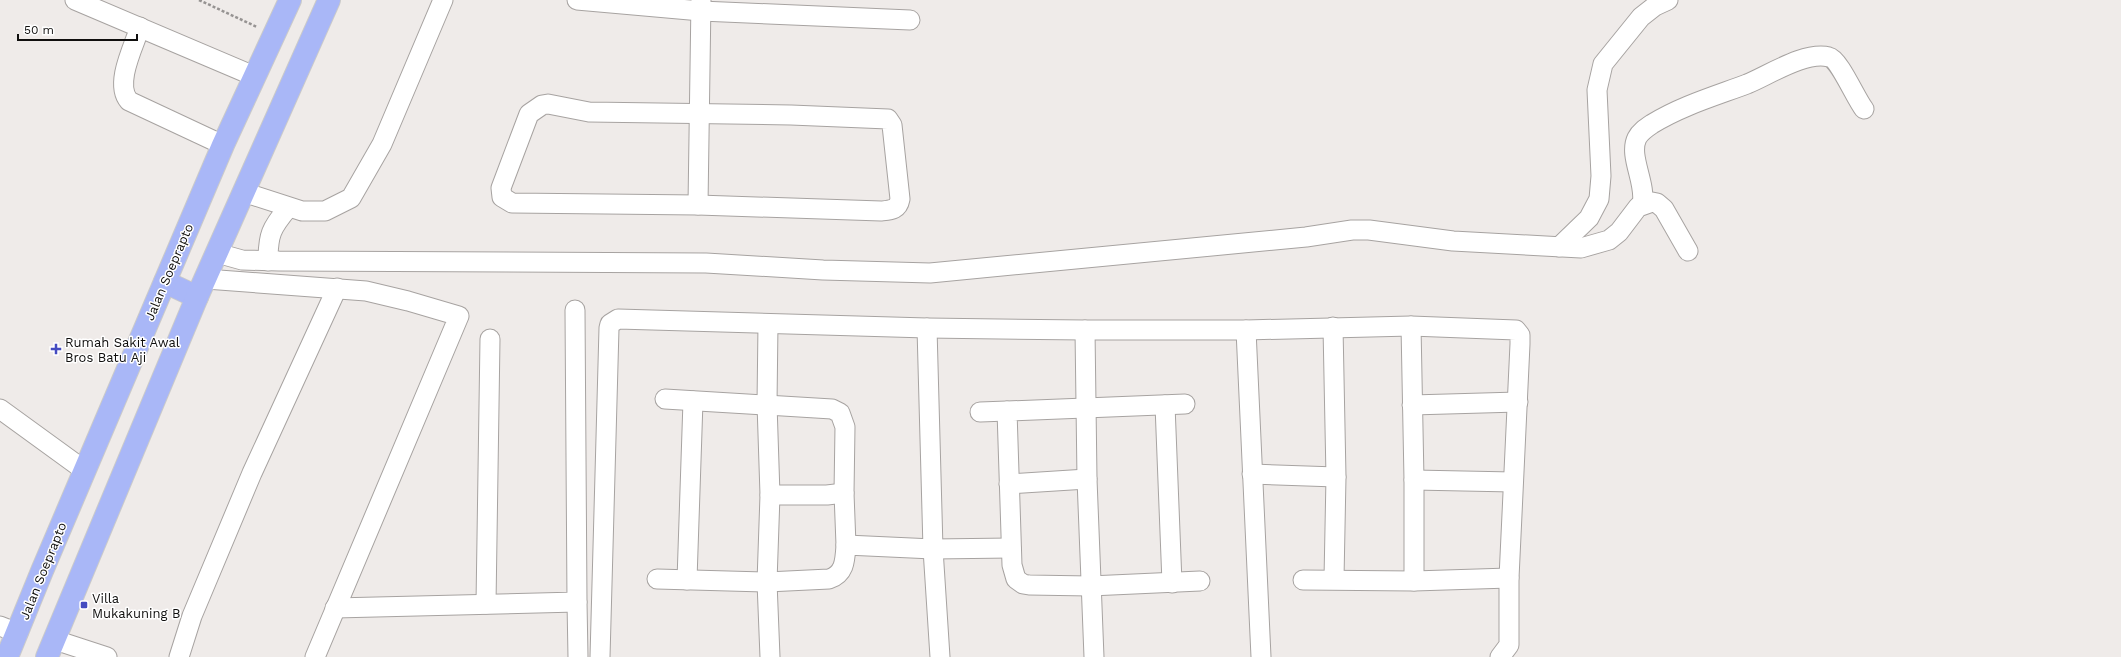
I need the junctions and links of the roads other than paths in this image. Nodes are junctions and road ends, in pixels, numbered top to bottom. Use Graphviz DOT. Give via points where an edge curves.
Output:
graph roads {
  1 [pos="75,0"];
  2 [pos="290,0"];
  3 [pos="329,0"];
  4 [pos="443,0"];
  5 [pos="577,0"];
  6 [pos="1668,0"];
  7 [pos="701,5"];
  8 [pos="910,20"];
  9 [pos="140,27"];
  10 [pos="254,76"];
  11 [pos="1864,109"];
  12 [pos="698,114"];
  13 [pos="223,145"];
  14 [pos="243,192"];
  15 [pos="698,204"];
  16 [pos="1642,204"];
  17 [pos="288,208"];
  18 [pos="1559,247"];
  19 [pos="1688,251"];
  20 [pos="217,254"];
  21 [pos="268,261"];
  22 [pos="165,282"];
  23 [pos="202,288"];
  24 [pos="337,288"];
  25 [pos="575,310"];
  26 [pos="768,324"];
  27 [pos="1411,326"];
  28 [pos="1333,327"];
  29 [pos="927,328"];
  30 [pos="1085,330"];
  31 [pos="1246,330"];
  32 [pos="490,340"];
  33 [pos="665,399"];
  34 [pos="693,401"];
  35 [pos="1518,402"];
  36 [pos="767,404"];
  37 [pos="1185,404"];
  38 [pos="1165,405"];
  39 [pos="1412,405"];
  40 [pos="1087,407"];
  41 [pos="0,409"];
  42 [pos="1007,411"];
  43 [pos="980,412"];
  44 [pos="84,470"];
  45 [pos="1252,474"];
  46 [pos="1336,476"];
  47 [pos="1087,479"];
  48 [pos="1414,480"];
  49 [pos="1513,482"];
  50 [pos="1009,484"];
  51 [pos="844,493"];
  52 [pos="770,495"];
  53 [pos="846,545"];
  54 [pos="1011,548"];
  55 [pos="933,549"];
  56 [pos="1509,578"];
  57 [pos="1334,579"];
  58 [pos="658,580"];
  59 [pos="687,580"];
  60 [pos="1303,580"];
  61 [pos="1414,580"];
  62 [pos="1200,581"];
  63 [pos="767,582"];
  64 [pos="1172,583"];
  65 [pos="1090,586"];
  66 [pos="577,602"];
  67 [pos="486,604"];
  68 [pos="335,608"];
  69 [pos="9,630"];
  70 [pos="51,648"];
  71 [pos="7,657"];
  72 [pos="107,657"];
  73 [pos="179,657"];
  74 [pos="315,657"];
  75 [pos="578,657"];
  76 [pos="600,657"];
  77 [pos="770,657"];
  78 [pos="940,657"];
  79 [pos="1094,657"];
  80 [pos="1261,657"];
  81 [pos="1500,657"];
  1 -- 9 [label="street"];
  2 -- 10 [label="highway, Jalan Soeprapto"];
  3 -- 14 [label="highway"];
  4 -- 17 [label="street" via="382,144 351,198 326,211"];
  5 -- 7 [label="street"];
  6 -- 18 [label="street" via="1641,17 1603,64 1596,90 1601,176 1599,200 1589,218"];
  7 -- 8 [label="street"];
  7 -- 12 [label="street"];
  9 -- 10 [label="street"];
  9 -- 13 [label="street" via="122,85 129,101"];
  10 -- 13 [label="highway, Jalan Soeprapto"];
  11 -- 16 [label="street" via="1837,63 1828,57 1811,58 1785,66 1688,107 1652,124 1636,139 1635,151 1642,185"];
  12 -- 15 [label="street"];
  12 -- 15 [label="street" via="589,112 542,105 529,114 500,192 512,203"];
  12 -- 15 [label="street" via="888,118 892,125 900,200 894,209 882,211"];
  13 -- 22 [label="highway, Jalan Soeprapto"];
  14 -- 17 [label="street"];
  14 -- 20 [label="highway"];
  16 -- 18 [label="street" via="1609,240 1581,248"];
  16 -- 19 [label="street" via="1657,203 1664,209"];
  17 -- 21 [label="street" via="275,223 268,240"];
  18 -- 21 [label="street" via="1453,241 1352,230 1306,237 930,273 706,263"];
  20 -- 21 [label="street" via="242,260"];
  20 -- 23 [label="highway"];
  22 -- 23 [label="highway"];
  22 -- 44 [label="highway, Jalan Soeprapto"];
  23 -- 24 [label="street"];
  23 -- 70 [label="highway"];
  24 -- 68 [label="street" via="366,291 459,316"];
  24 -- 73 [label="street" via="252,473 192,616"];
  25 -- 66 [label="street"];
  26 -- 29 [label="street"];
  26 -- 36 [label="street"];
  26 -- 76 [label="street" via="618,319 610,324"];
  27 -- 28 [label="street"];
  27 -- 35 [label="street" via="1503,328 1518,331"];
  27 -- 39 [label="street"];
  28 -- 31 [label="street"];
  28 -- 46 [label="street"];
  29 -- 30 [label="street"];
  29 -- 55 [label="street"];
  30 -- 31 [label="street"];
  30 -- 40 [label="street"];
  31 -- 45 [label="street"];
  32 -- 67 [label="street"];
  33 -- 34 [label="street"];
  34 -- 36 [label="street"];
  34 -- 59 [label="street"];
  35 -- 39 [label="street"];
  35 -- 49 [label="street"];
  36 -- 51 [label="street" via="832,408 840,413 845,427"];
  36 -- 52 [label="street"];
  37 -- 38 [label="street"];
  38 -- 40 [label="street"];
  38 -- 64 [label="street"];
  39 -- 48 [label="street"];
  40 -- 42 [label="street"];
  40 -- 47 [label="street"];
  41 -- 44 [label="street"];
  42 -- 43 [label="street"];
  42 -- 50 [label="street"];
  44 -- 69 [label="highway, Jalan Soeprapto" via="42,571"];
  45 -- 46 [label="street"];
  45 -- 80 [label="street"];
  46 -- 57 [label="street"];
  47 -- 50 [label="street"];
  47 -- 65 [label="street"];
  48 -- 49 [label="street"];
  48 -- 61 [label="street"];
  49 -- 56 [label="street"];
  50 -- 54 [label="street"];
  51 -- 52 [label="street"];
  51 -- 53 [label="street"];
  52 -- 63 [label="street"];
  53 -- 55 [label="street"];
  53 -- 63 [label="street" via="845,562 835,577"];
  54 -- 55 [label="street"];
  54 -- 65 [label="street" via="1014,576 1023,584"];
  55 -- 78 [label="street"];
  56 -- 61 [label="street"];
  56 -- 81 [label="street" via="1509,645"];
  57 -- 60 [label="street"];
  57 -- 61 [label="street"];
  58 -- 59 [label="street"];
  59 -- 63 [label="street"];
  62 -- 64 [label="street"];
  63 -- 77 [label="street"];
  64 -- 65 [label="street"];
  65 -- 79 [label="street"];
  66 -- 67 [label="street"];
  66 -- 75 [label="street"];
  67 -- 68 [label="street"];
  68 -- 74 [label="street"];
  69 -- 71 [label="highway, Jalan Soeprapto"];
  70 -- 72 [label="street"];
}
